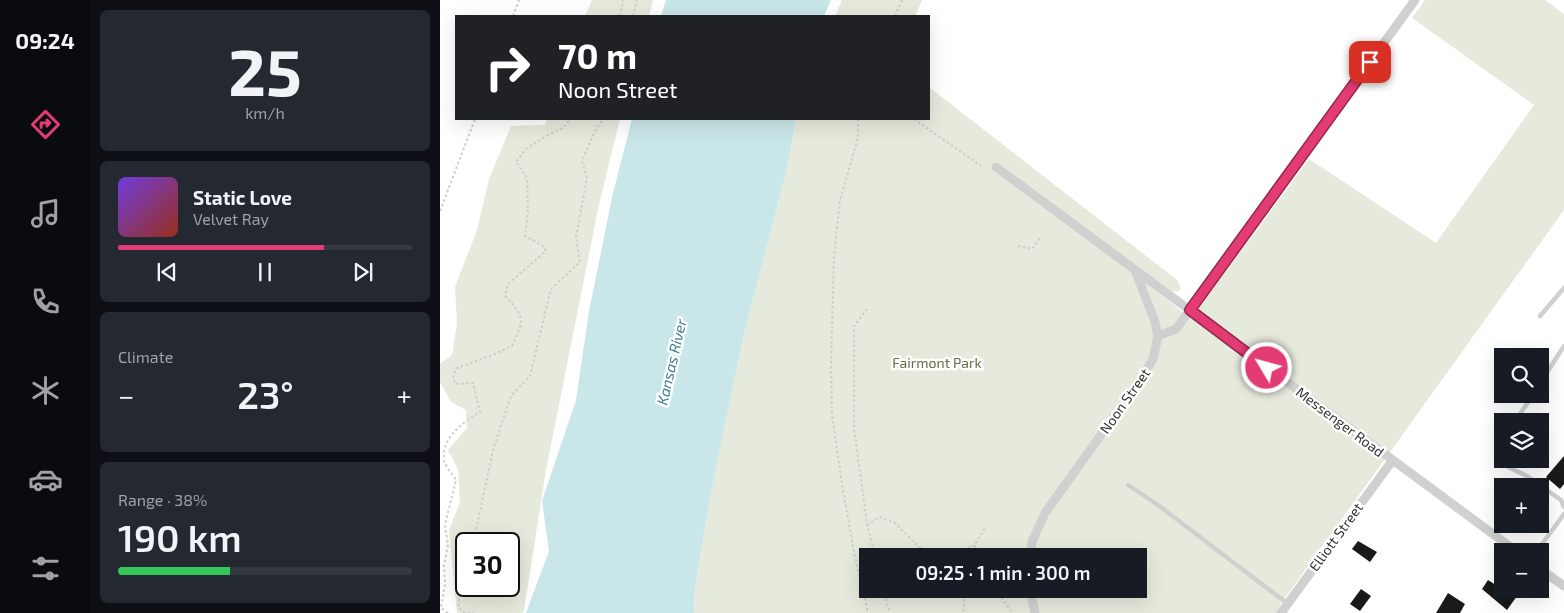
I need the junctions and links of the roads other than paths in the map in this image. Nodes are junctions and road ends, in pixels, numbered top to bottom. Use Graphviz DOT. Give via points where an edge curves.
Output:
graph roads {
  1 [pos="1415,0"];
  2 [pos="996,167"];
  3 [pos="1135,269"];
  4 [pos="1564,288"];
  5 [pos="1190,310"];
  6 [pos="1540,316"];
  7 [pos="1158,336"];
  8 [pos="1564,346"];
  9 [pos="1549,369"];
  10 [pos="1392,461"];
  11 [pos="1510,468"];
  12 [pos="1128,485"];
  13 [pos="1564,507"];
  14 [pos="1564,514"];
  15 [pos="1505,543"];
  16 [pos="1543,543"];
  17 [pos="1032,548"];
  18 [pos="1549,575"];
  19 [pos="1564,586"];
  20 [pos="1032,598"];
  21 [pos="1288,604"];
  22 [pos="1035,613"];
  23 [pos="1281,613"];
  1 -- 5 [label="street"];
  2 -- 3 [label="street, Messenger Road"];
  3 -- 5 [label="street, Messenger Road"];
  3 -- 7 [label="street"];
  4 -- 6 [label="lane"];
  5 -- 7 [label="street" via="1176,329"];
  5 -- 10 [label="street, Messenger Road"];
  7 -- 17 [label="street, Noon Street" via="1153,359 1045,513"];
  8 -- 9 [label="lane"];
  10 -- 15 [label="street, Messenger Road"];
  10 -- 21 [label="street, Elliott Street"];
  11 -- 13 [label="lane" via="1561,500"];
  12 -- 21 [label="lane" via="1158,504"];
  14 -- 16 [label="lane"];
  18 -- 19 [label="street"];
  20 -- 22 [label="street"];
  21 -- 23 [label="street, Elliott Street"];
}
